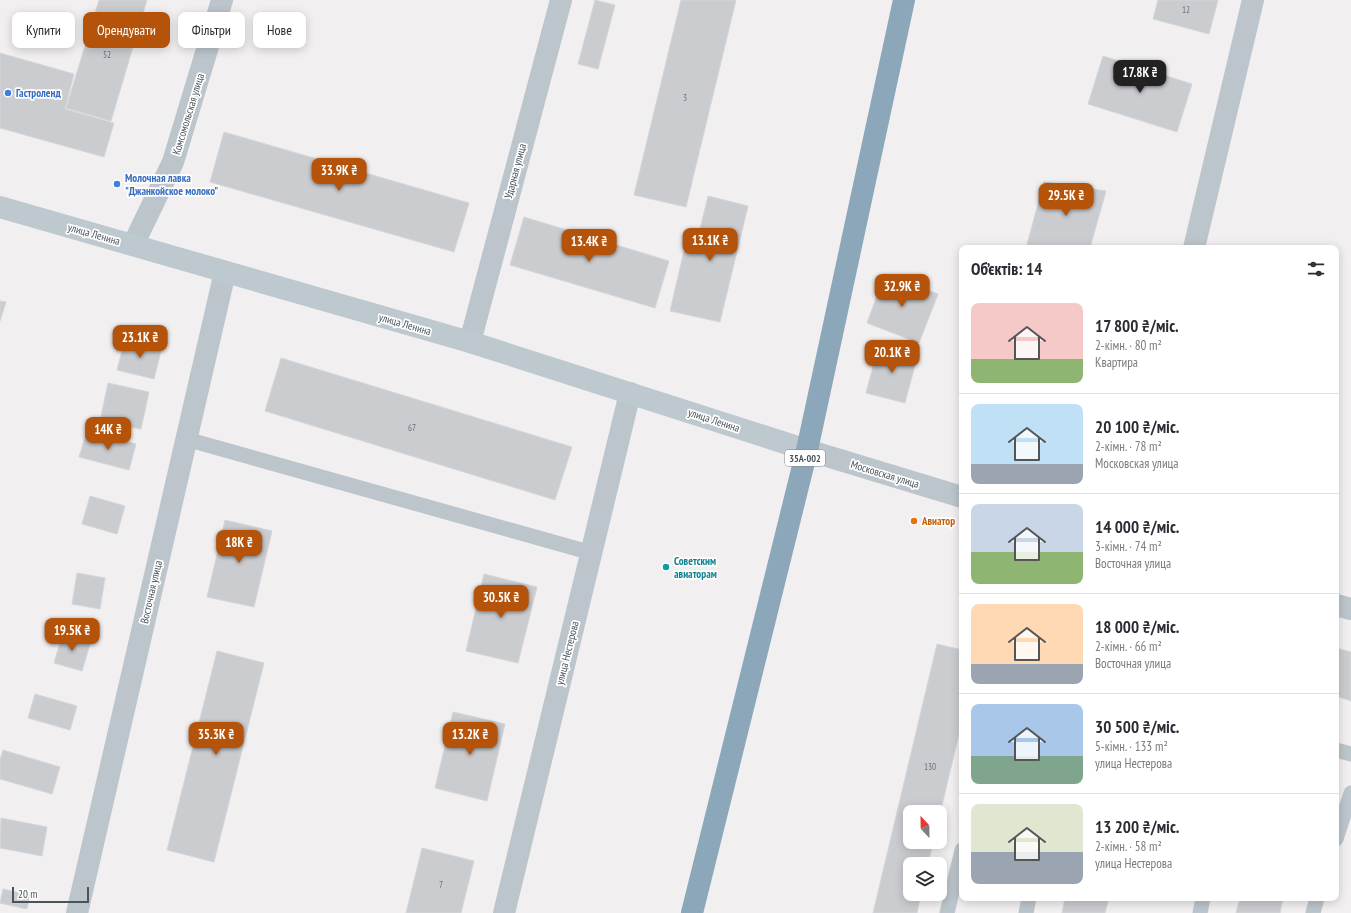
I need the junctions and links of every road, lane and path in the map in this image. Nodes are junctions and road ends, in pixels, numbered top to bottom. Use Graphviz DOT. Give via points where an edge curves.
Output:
graph roads {
  1 [pos="222,0"];
  2 [pos="561,0"];
  3 [pos="904,0"];
  4 [pos="1253,0"];
  5 [pos="0,207"];
  6 [pos="133,245"];
  7 [pos="1195,245"];
  8 [pos="225,272"];
  9 [pos="470,342"];
  10 [pos="630,393"];
  11 [pos="186,439"];
  12 [pos="807,450"];
  13 [pos="959,496"];
  14 [pos="592,553"];
  15 [pos="1339,606"];
  16 [pos="1351,609"];
  17 [pos="1339,751"];
  18 [pos="1351,754"];
  19 [pos="1351,793"];
  20 [pos="1339,830"];
  21 [pos="959,863"];
  22 [pos="1028,901"];
  23 [pos="1202,901"];
  24 [pos="1316,901"];
  25 [pos="77,913"];
  26 [pos="504,913"];
  27 [pos="692,913"];
  28 [pos="947,913"];
  29 [pos="1026,913"];
  30 [pos="1200,913"];
  31 [pos="1313,913"];
  1 -- 6 [label="street, Комсомольская улица" via="173,162"];
  2 -- 9 [label="street, Ударная улица"];
  3 -- 12 [label="highway, 35А-002"];
  4 -- 7 [label="street"];
  5 -- 6 [label="main road, улица Ленина"];
  6 -- 8 [label="main road, улица Ленина"];
  8 -- 9 [label="main road, улица Ленина"];
  8 -- 11 [label="street, Восточная улица"];
  9 -- 10 [label="main road, улица Ленина"];
  10 -- 12 [label="main road, улица Ленина"];
  10 -- 14 [label="street, улица Нестерова"];
  11 -- 14 [label="lane"];
  11 -- 25 [label="street, Восточная улица"];
  12 -- 13 [label="street, Московская улица"];
  12 -- 27 [label="highway, 35А-002"];
  14 -- 26 [label="street, улица Нестерова"];
  15 -- 16 [label="street"];
  17 -- 18 [label="lane"];
  19 -- 20 [label="lane"];
  21 -- 28 [label="lane"];
  22 -- 29 [label="lane"];
  23 -- 30 [label="lane"];
  24 -- 31 [label="lane"];
}
